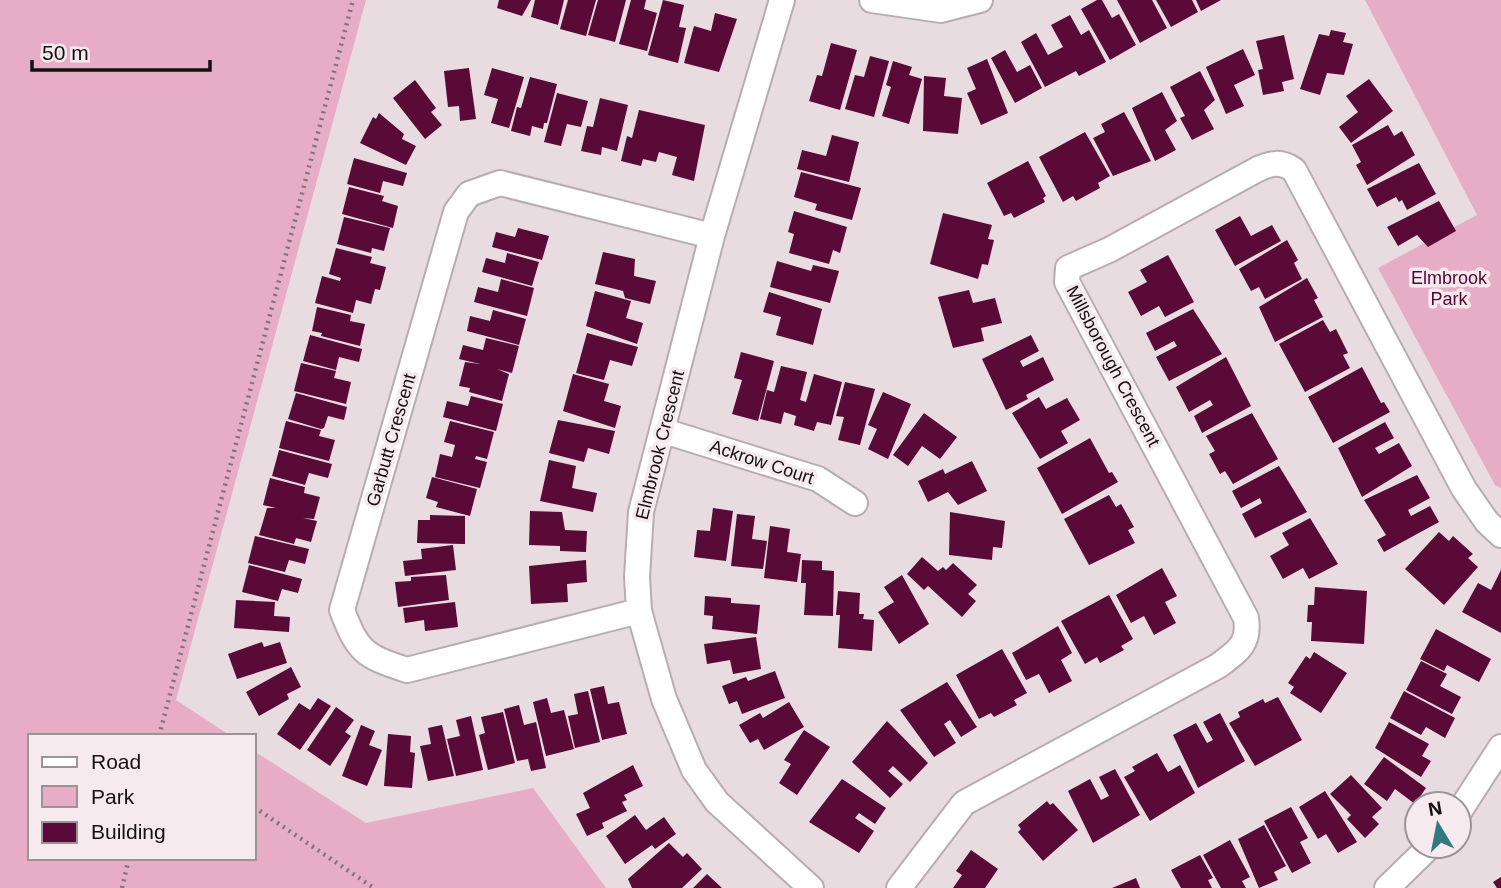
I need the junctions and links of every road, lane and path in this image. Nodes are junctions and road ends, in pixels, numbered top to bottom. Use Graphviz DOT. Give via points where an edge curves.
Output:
graph roads {
  1 [pos="353,0"];
  2 [pos="782,0"];
  3 [pos="872,0"];
  4 [pos="980,0"];
  5 [pos="712,236"];
  6 [pos="664,431"];
  7 [pos="855,503"];
  8 [pos="1501,535"];
  9 [pos="639,611"];
  10 [pos="160,734"];
  11 [pos="1501,747"];
  12 [pos="1473,790"];
  13 [pos="256,808"];
  14 [pos="128,860"];
  15 [pos="1416,860"];
  16 [pos="121,888"];
  17 [pos="374,888"];
  18 [pos="811,888"];
  19 [pos="899,888"];
  20 [pos="1387,888"];
  1 -- 10 [label="path"];
  2 -- 5 [label="street, Elmbrook Crescent"];
  3 -- 4 [label="street" via="941,10"];
  5 -- 6 [label="street, Elmbrook Crescent"];
  5 -- 9 [label="street, Garbutt Crescent" via="500,183 469,194 456,212 342,610 355,643 379,661 407,670"];
  6 -- 7 [label="street, Ackrow Court" via="818,479"];
  6 -- 9 [label="street, Elmbrook Crescent" via="641,512"];
  8 -- 19 [label="street, Millsborough Crescent" via="1464,489 1294,170 1286,164 1271,163 1258,169 1068,268 1067,282 1246,618 1244,647 1218,666 964,803"];
  9 -- 18 [label="street, Elmbrook Crescent" via="664,699 694,770 751,837"];
  11 -- 12 [label="street"];
  13 -- 17 [label="path"];
  14 -- 16 [label="path"];
  15 -- 20 [label="street"];
}
